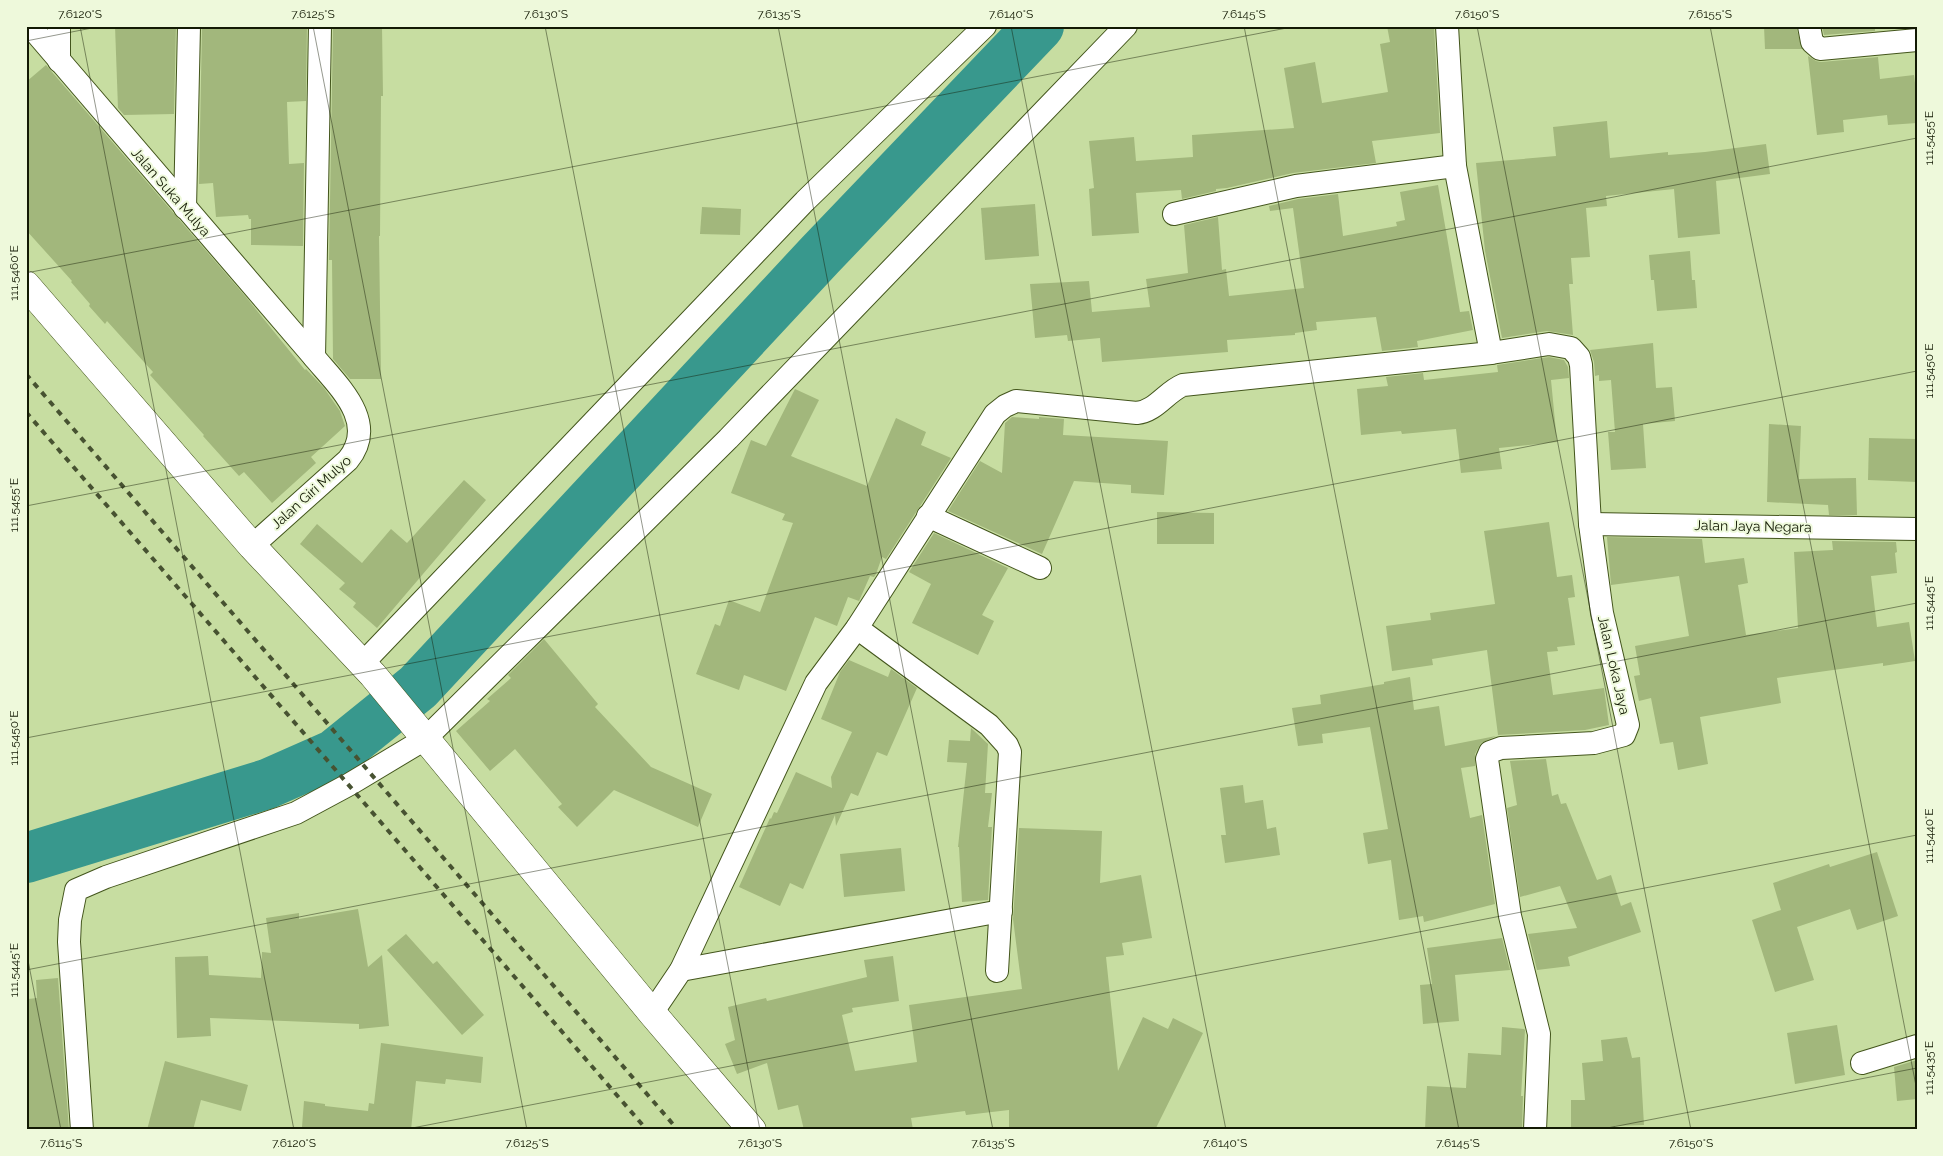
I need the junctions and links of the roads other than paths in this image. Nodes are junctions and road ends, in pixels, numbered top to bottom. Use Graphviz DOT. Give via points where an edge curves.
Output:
graph roads {
  1 [pos="30,26"];
  2 [pos="60,26"];
  3 [pos="189,26"];
  4 [pos="320,26"];
  5 [pos="985,26"];
  6 [pos="1126,26"];
  7 [pos="1447,26"];
  8 [pos="1809,26"];
  9 [pos="1917,40"];
  10 [pos="59,61"];
  11 [pos="1455,166"];
  12 [pos="185,208"];
  13 [pos="1174,214"];
  14 [pos="26,285"];
  15 [pos="1491,353"];
  16 [pos="314,357"];
  17 [pos="928,516"];
  18 [pos="1590,524"];
  19 [pos="1917,529"];
  20 [pos="252,546"];
  21 [pos="1040,568"];
  22 [pos="858,628"];
  23 [pos="368,669"];
  24 [pos="420,732"];
  25 [pos="1001,911"];
  26 [pos="681,970"];
  27 [pos="997,971"];
  28 [pos="652,1013"];
  29 [pos="1917,1046"];
  30 [pos="1862,1064"];
  31 [pos="82,1130"];
  32 [pos="752,1130"];
  33 [pos="1535,1130"];
  1 -- 10 [label="street, Jalan Suka Mulya"];
  2 -- 10 [label="street"];
  3 -- 12 [label="street"];
  4 -- 16 [label="street"];
  5 -- 23 [label="street" via="805,201"];
  6 -- 24 [label="street" via="728,439"];
  7 -- 11 [label="street"];
  8 -- 9 [label="street" via="1812,42 1820,49"];
  10 -- 12 [label="street, Jalan Suka Mulya"];
  11 -- 13 [label="street" via="1296,186"];
  11 -- 15 [label="street"];
  12 -- 16 [label="street, Jalan Suka Mulya"];
  14 -- 20 [label="main road"];
  15 -- 17 [label="street" via="1183,385 1152,409 1137,413 1016,401 995,414"];
  15 -- 18 [label="street, Jalan Loka Jaya" via="1549,344 1571,348 1578,357"];
  16 -- 20 [label="street, Jalan Giri Mulyo" via="353,408 360,438 356,451"];
  17 -- 21 [label="street"];
  17 -- 22 [label="street"];
  18 -- 19 [label="street, Jalan Jaya Negara"];
  18 -- 33 [label="street, Jalan Loka Jaya" via="1602,613 1627,731 1624,735 1594,743 1501,748 1490,752 1486,762 1510,916 1539,1034"];
  20 -- 23 [label="main road"];
  22 -- 25 [label="street" via="989,725 1007,746 1010,752"];
  22 -- 26 [label="street" via="816,683"];
  23 -- 24 [label="main road"];
  24 -- 28 [label="main road"];
  24 -- 31 [label="street" via="350,784 296,812 76,890 69,942"];
  25 -- 26 [label="street"];
  25 -- 27 [label="street"];
  26 -- 28 [label="street"];
  28 -- 32 [label="main road"];
  29 -- 30 [label="street"];
}
